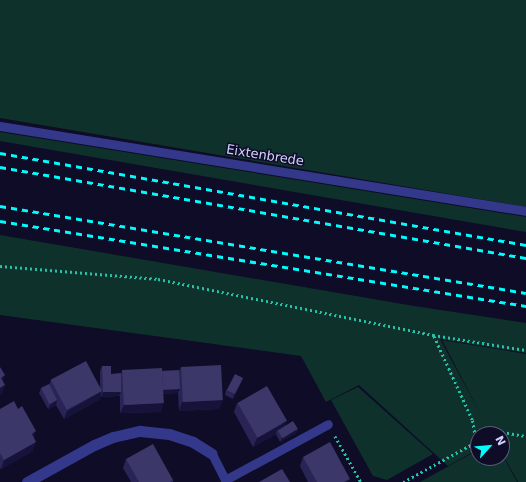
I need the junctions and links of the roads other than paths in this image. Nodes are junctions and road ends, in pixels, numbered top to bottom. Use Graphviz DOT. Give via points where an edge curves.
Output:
graph roads {
  1 [pos="0,126"];
  2 [pos="526,211"];
  3 [pos="328,424"];
  4 [pos="212,454"];
  5 [pos="28,482"];
  1 -- 2 [label="lane, Eixtenbrede"];
  3 -- 4 [label="lane" via="225,480"];
  4 -- 5 [label="street" via="193,442 169,434 140,431 113,437 94,445"];
}
